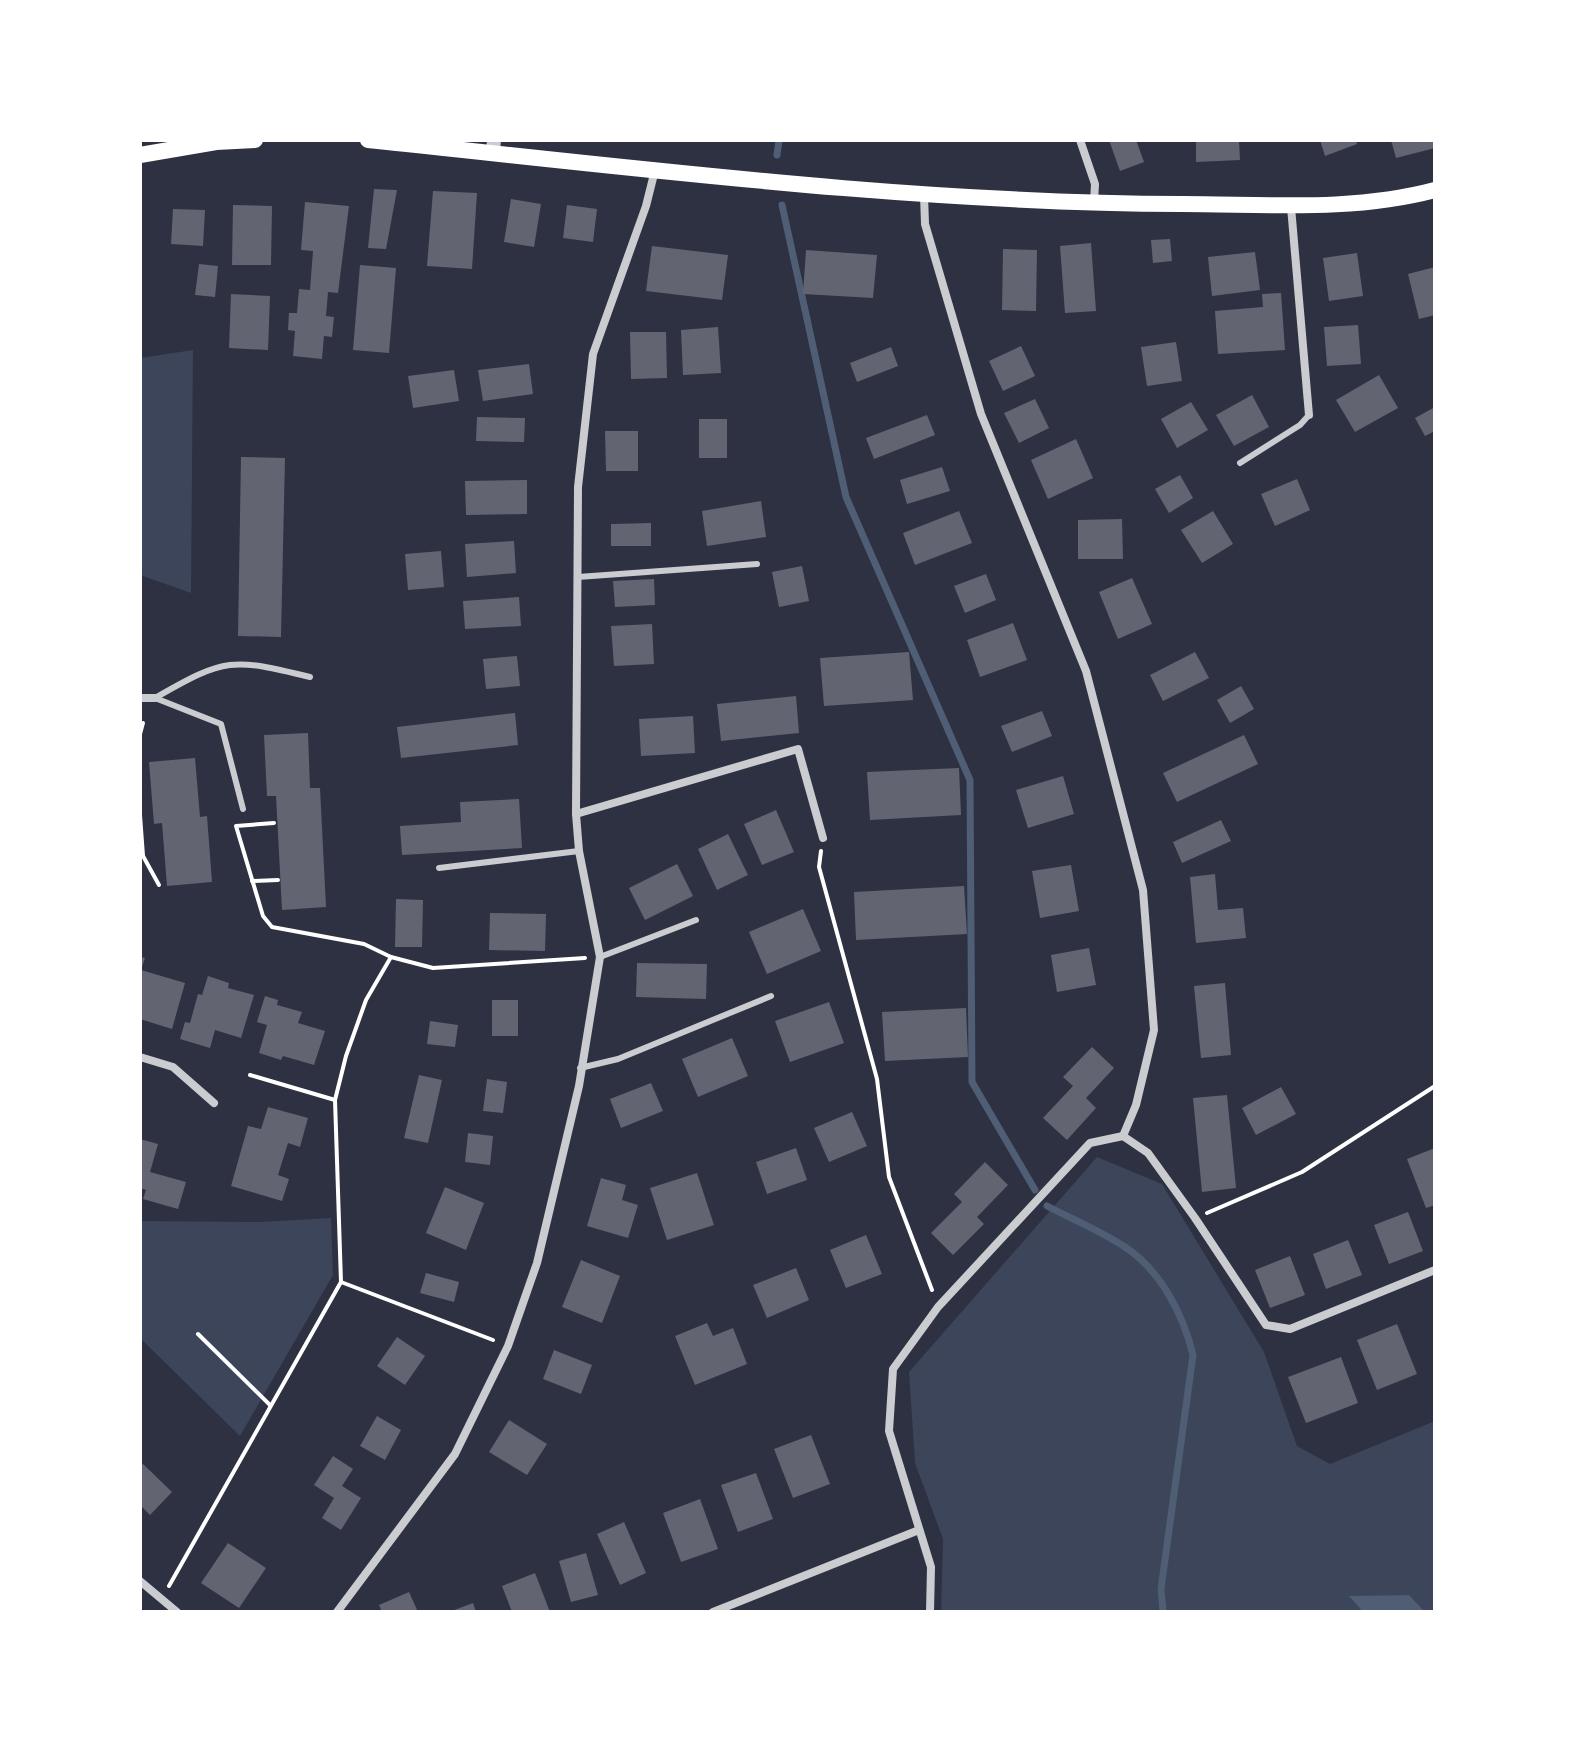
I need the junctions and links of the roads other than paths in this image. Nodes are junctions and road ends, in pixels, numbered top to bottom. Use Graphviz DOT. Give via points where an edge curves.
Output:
graph roads {
  1 [pos="255,140"];
  2 [pos="368,140"];
  3 [pos="1080,140"];
  4 [pos="454,144"];
  5 [pos="493,146"];
  6 [pos="140,155"];
  7 [pos="655,170"];
  8 [pos="1435,190"];
  9 [pos="924,195"];
  10 [pos="1094,202"];
  11 [pos="1291,207"];
  12 [pos="1309,415"];
  13 [pos="1240,463"];
  14 [pos="757,564"];
  15 [pos="578,577"];
  16 [pos="310,677"];
  17 [pos="140,698"];
  18 [pos="155,698"];
  19 [pos="243,809"];
  20 [pos="576,814"];
  21 [pos="823,838"];
  22 [pos="579,851"];
  23 [pos="439,868"];
  24 [pos="696,920"];
  25 [pos="600,957"];
  26 [pos="771,996"];
  27 [pos="140,1057"];
  28 [pos="580,1068"];
  29 [pos="214,1103"];
  30 [pos="1123,1136"];
  31 [pos="1435,1270"];
  32 [pos="919,1530"];
  33 [pos="140,1581"];
  34 [pos="177,1612"];
  35 [pos="337,1612"];
  36 [pos="713,1612"];
  37 [pos="930,1612"];
  1 -- 6 [label="main road"];
  2 -- 4 [label="main road"];
  3 -- 10 [label="street" via="1095,184"];
  4 -- 5 [label="main road"];
  5 -- 7 [label="main road"];
  7 -- 9 [label="main road"];
  7 -- 15 [label="street" via="593,354 578,487"];
  8 -- 11 [label="main road" via="1370,203"];
  9 -- 10 [label="main road"];
  9 -- 30 [label="street" via="925,224 981,414 1086,671 1143,890 1154,1030"];
  10 -- 11 [label="main road"];
  11 -- 12 [label="street"];
  12 -- 13 [label="lane"];
  14 -- 15 [label="lane"];
  15 -- 20 [label="street"];
  16 -- 18 [label="lane" via="235,663 201,671"];
  17 -- 18 [label="street"];
  18 -- 19 [label="lane" via="221,724"];
  20 -- 21 [label="street" via="798,749"];
  20 -- 22 [label="street"];
  22 -- 23 [label="lane"];
  22 -- 25 [label="street"];
  24 -- 25 [label="lane"];
  25 -- 28 [label="street"];
  26 -- 28 [label="lane" via="618,1059"];
  27 -- 29 [label="street" via="173,1067"];
  28 -- 35 [label="street" via="537,1263 508,1346 455,1454"];
  30 -- 31 [label="street" via="1148,1153 1266,1325 1290,1329"];
  30 -- 32 [label="street" via="1090,1143 938,1307 893,1369 889,1431"];
  32 -- 36 [label="street"];
  32 -- 37 [label="street" via="931,1567"];
  33 -- 34 [label="street"];
}
